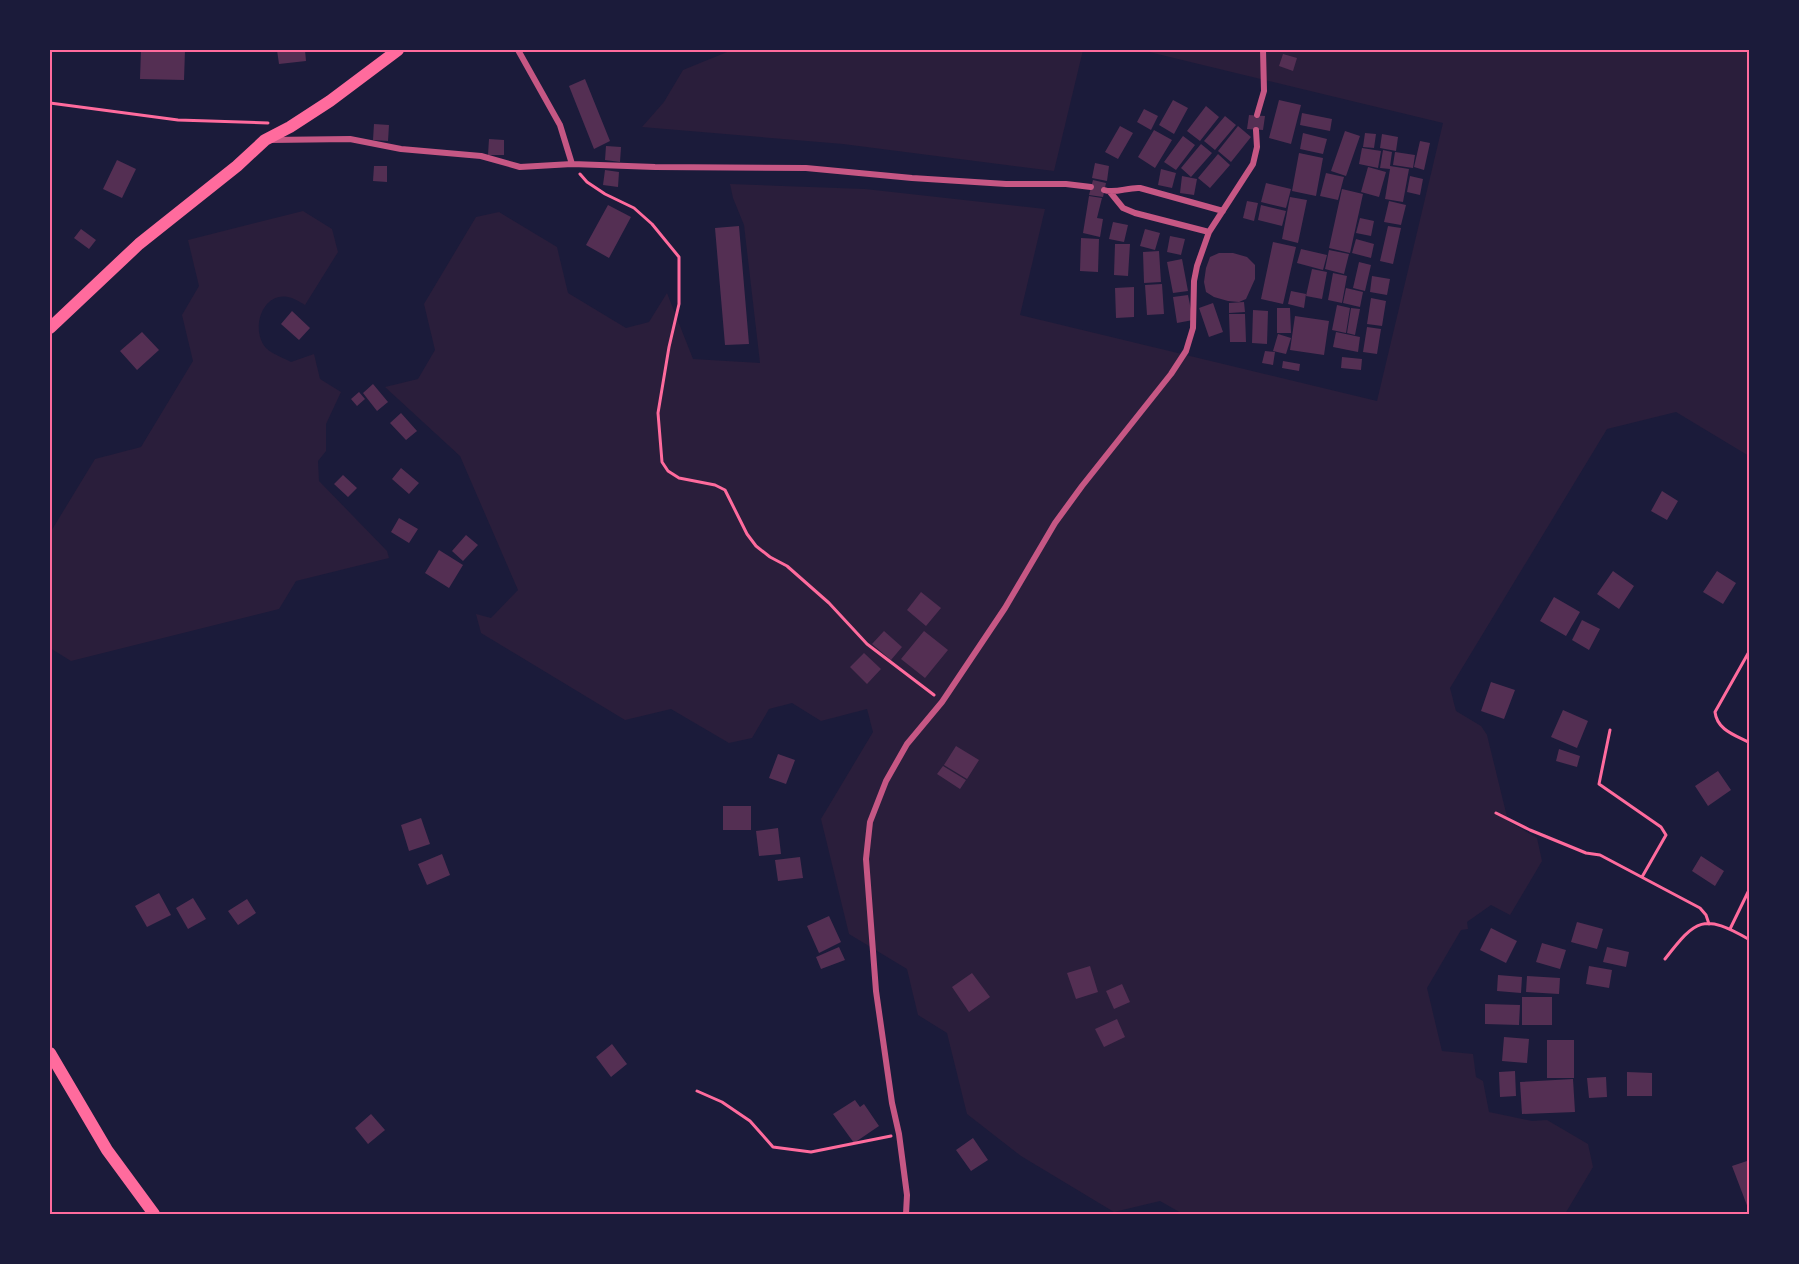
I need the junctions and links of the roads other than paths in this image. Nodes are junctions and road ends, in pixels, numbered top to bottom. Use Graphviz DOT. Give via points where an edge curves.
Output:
graph roads {
  1 [pos="398,50"];
  2 [pos="518,50"];
  3 [pos="1263,50"];
  4 [pos="1257,115"];
  5 [pos="1256,130"];
  6 [pos="265,140"];
  7 [pos="572,164"];
  8 [pos="1091,187"];
  9 [pos="1223,212"];
  10 [pos="1209,232"];
  11 [pos="50,328"];
  12 [pos="50,1053"];
  13 [pos="154,1215"];
  14 [pos="906,1215"];
  1 -- 6 [label="main road" via="339,94"];
  2 -- 7 [label="street" via="560,125"];
  3 -- 4 [label="street" via="1264,91"];
  5 -- 9 [label="street" via="1253,164"];
  6 -- 7 [label="street" via="350,139 401,149 481,156 520,166"];
  6 -- 11 [label="main road" via="139,244"];
  7 -- 8 [label="street" via="806,168"];
  9 -- 10 [label="street"];
  9 -- 10 [label="street" via="1140,188 1107,191 1134,213"];
  10 -- 14 [label="street" via="1194,281 1194,328 1186,351 1055,523 1005,608 942,702 907,744 886,781 870,822 866,859 876,991 899,1134"];
  12 -- 13 [label="main road" via="107,1150"];
}
